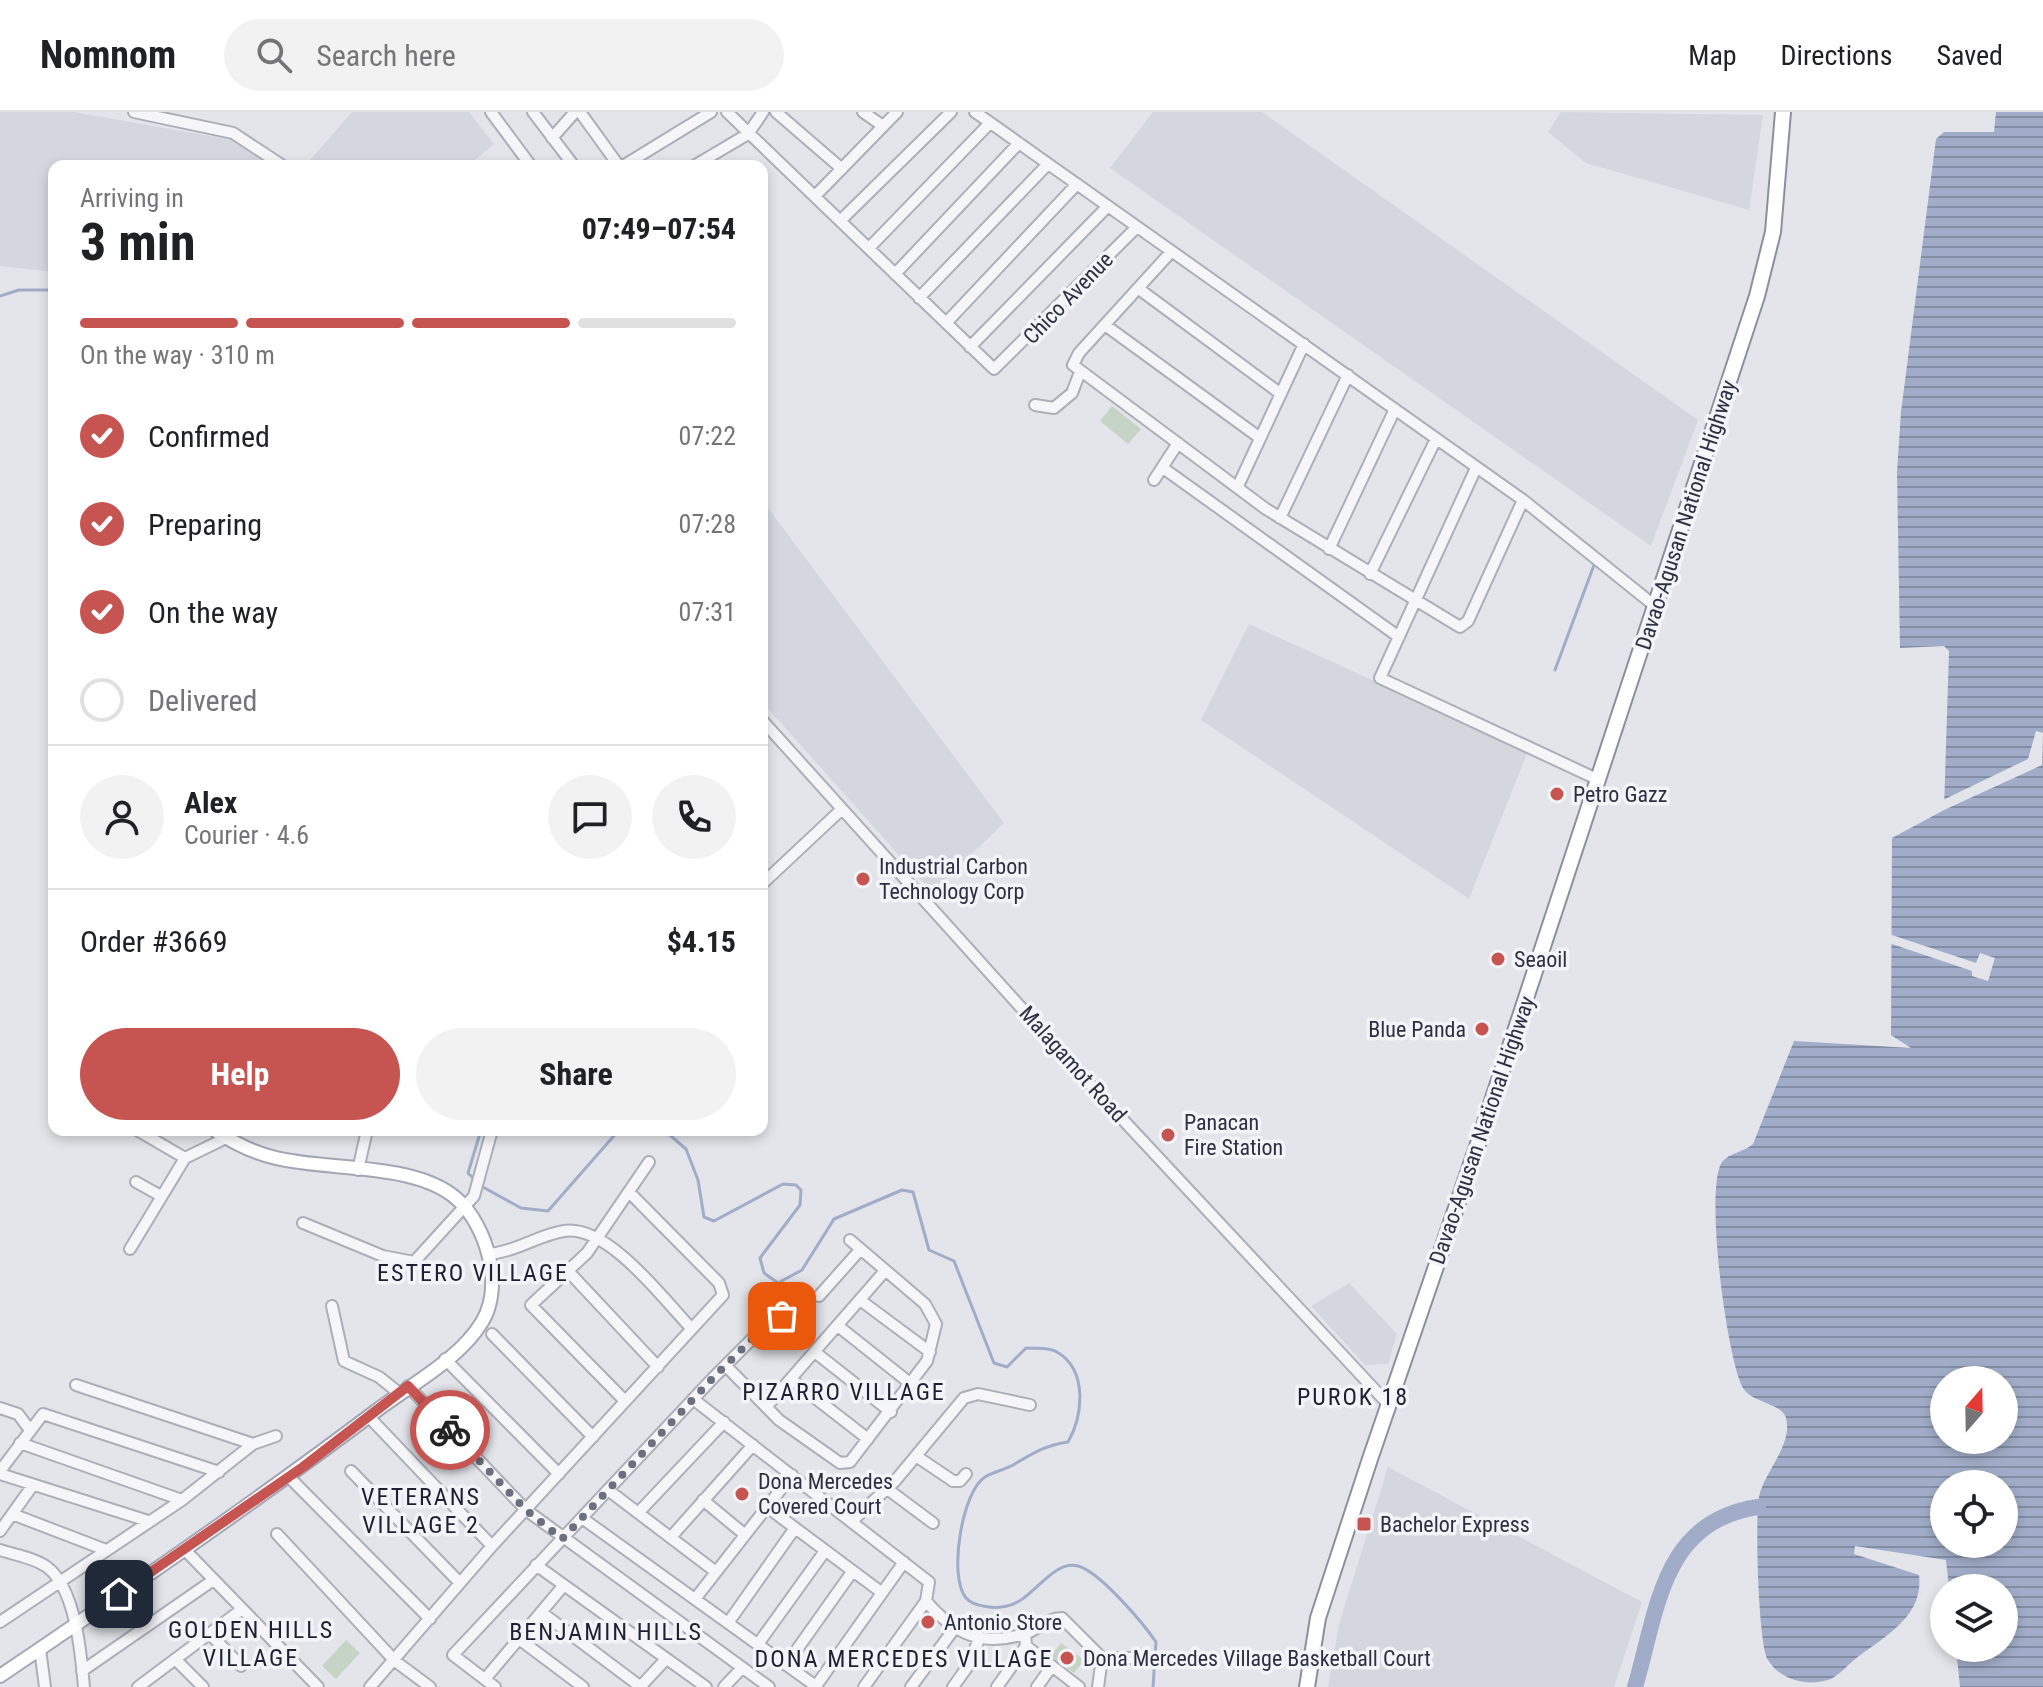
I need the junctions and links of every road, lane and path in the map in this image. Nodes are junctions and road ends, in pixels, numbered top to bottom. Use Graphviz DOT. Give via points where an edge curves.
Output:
graph roads {
  1 [pos="134,112"];
  2 [pos="491,112"];
  3 [pos="533,112"];
  4 [pos="578,112"];
  5 [pos="711,112"];
  6 [pos="727,112"];
  7 [pos="763,112"];
  8 [pos="776,112"];
  9 [pos="863,112"];
  10 [pos="897,112"];
  11 [pos="951,112"];
  12 [pos="975,112"];
  13 [pos="1783,112"];
  14 [pos="990,123"];
  15 [pos="883,126"];
  16 [pos="748,134"];
  17 [pos="552,138"];
  18 [pos="1019,143"];
  19 [pos="275,160"];
  20 [pos="527,160"];
  21 [pos="569,160"];
  22 [pos="616,160"];
  23 [pos="631,160"];
  24 [pos="704,160"];
  25 [pos="1048,164"];
  26 [pos="842,169"];
  27 [pos="1077,184"];
  28 [pos="815,196"];
  29 [pos="1108,206"];
  30 [pos="841,220"];
  31 [pos="1137,227"];
  32 [pos="869,248"];
  33 [pos="1171,252"];
  34 [pos="895,274"];
  35 [pos="1139,289"];
  36 [pos="919,298"];
  37 [pos="946,323"];
  38 [pos="1105,325"];
  39 [pos="1304,344"];
  40 [pos="970,347"];
  41 [pos="1080,372"];
  42 [pos="1348,375"];
  43 [pos="1281,394"];
  44 [pos="1035,405"];
  45 [pos="1395,409"];
  46 [pos="1260,438"];
  47 [pos="1436,439"];
  48 [pos="1178,443"];
  49 [pos="1163,468"];
  50 [pos="1476,468"];
  51 [pos="1154,480"];
  52 [pos="1238,486"];
  53 [pos="1523,500"];
  54 [pos="1280,518"];
  55 [pos="1329,549"];
  56 [pos="1370,574"];
  57 [pos="1416,603"];
  58 [pos="1655,606"];
  59 [pos="1399,637"];
  60 [pos="768,727"];
  61 [pos="1599,780"];
  62 [pos="842,809"];
  63 [pos="768,878"];
  64 [pos="147,1136"];
  65 [pos="219,1136"];
  66 [pos="230,1136"];
  67 [pos="366,1136"];
  68 [pos="491,1136"];
  69 [pos="185,1158"];
  70 [pos="649,1162"];
  71 [pos="358,1170"];
  72 [pos="136,1182"];
  73 [pos="629,1192"];
  74 [pos="161,1196"];
  75 [pos="467,1209"];
  76 [pos="303,1223"];
  77 [pos="598,1239"];
  78 [pos="850,1240"];
  79 [pos="130,1249"];
  80 [pos="860,1250"];
  81 [pos="488,1254"];
  82 [pos="569,1272"];
  83 [pos="884,1272"];
  84 [pos="819,1296"];
  85 [pos="860,1300"];
  86 [pos="332,1306"];
  87 [pos="789,1314"];
  88 [pos="838,1326"];
  89 [pos="692,1329"];
  90 [pos="492,1334"];
  91 [pos="930,1352"];
  92 [pos="816,1353"];
  93 [pos="445,1359"];
  94 [pos="726,1366"];
  95 [pos="658,1367"];
  96 [pos="792,1380"];
  97 [pos="911,1384"];
  98 [pos="76,1385"];
  99 [pos="404,1390"];
  100 [pos="693,1399"];
  101 [pos="625,1401"];
  102 [pos="1388,1404"];
  103 [pos="1030,1405"];
  104 [pos="767,1406"];
  105 [pos="0,1408"];
  106 [pos="891,1412"];
  107 [pos="369,1417"];
  108 [pos="724,1422"];
  109 [pos="30,1430"];
  110 [pos="276,1436"];
  111 [pos="593,1437"];
  112 [pos="868,1439"];
  113 [pos="20,1443"];
  114 [pos="253,1444"];
  115 [pos="753,1445"];
  116 [pos="916,1456"];
  117 [pos="351,1471"];
  118 [pos="0,1472"];
  119 [pos="219,1472"];
  120 [pos="559,1474"];
  121 [pos="966,1474"];
  122 [pos="792,1475"];
  123 [pos="289,1477"];
  124 [pos="33,1485"];
  125 [pos="886,1488"];
  126 [pos="608,1490"];
  127 [pos="182,1500"];
  128 [pos="703,1500"];
  129 [pos="767,1507"];
  130 [pos="526,1510"];
  131 [pos="638,1513"];
  132 [pos="12,1514"];
  133 [pos="582,1518"];
  134 [pos="148,1521"];
  135 [pos="852,1521"];
  136 [pos="933,1523"];
  137 [pos="795,1528"];
  138 [pos="0,1531"];
  139 [pos="277,1534"];
  140 [pos="744,1534"];
  141 [pos="671,1537"];
  142 [pos="562,1539"];
  143 [pos="492,1546"];
  144 [pos="184,1549"];
  145 [pos="0,1550"];
  146 [pos="106,1550"];
  147 [pos="825,1551"];
  148 [pos="904,1562"];
  149 [pos="536,1565"];
  150 [pos="716,1572"];
  151 [pos="852,1572"];
  152 [pos="58,1581"];
  153 [pos="212,1581"];
  154 [pos="460,1583"];
  155 [pos="564,1585"];
  156 [pos="881,1592"];
  157 [pos="695,1599"];
  158 [pos="926,1601"];
  159 [pos="241,1610"];
  160 [pos="541,1612"];
  161 [pos="430,1619"];
  162 [pos="0,1622"];
  163 [pos="728,1623"];
  164 [pos="76,1624"];
  165 [pos="954,1629"];
  166 [pos="1025,1634"];
  167 [pos="211,1635"];
  168 [pos="519,1639"];
  169 [pos="979,1639"];
  170 [pos="758,1644"];
  171 [pos="1026,1646"];
  172 [pos="40,1649"];
  173 [pos="1102,1658"];
  174 [pos="1147,1658"];
  175 [pos="666,1659"];
  176 [pos="177,1661"];
  177 [pos="395,1661"];
  178 [pos="786,1665"];
  179 [pos="241,1666"];
  180 [pos="1052,1666"];
  181 [pos="742,1668"];
  182 [pos="82,1671"];
  183 [pos="0,1676"];
  184 [pos="485,1679"];
  185 [pos="144,1685"];
  186 [pos="426,1686"];
  187 [pos="45,1687"];
  188 [pos="84,1687"];
  189 [pos="203,1687"];
  190 [pos="318,1687"];
  191 [pos="370,1687"];
  192 [pos="495,1687"];
  193 [pos="584,1687"];
  194 [pos="640,1687"];
  195 [pos="706,1687"];
  196 [pos="724,1687"];
  197 [pos="769,1687"];
  198 [pos="816,1687"];
  199 [pos="864,1687"];
  200 [pos="911,1687"];
  201 [pos="953,1687"];
  202 [pos="997,1687"];
  203 [pos="1037,1687"];
  204 [pos="1079,1687"];
  205 [pos="1098,1687"];
  206 [pos="1307,1687"];
  1 -- 19 [label="street" via="233,133"];
  2 -- 20 [label="street"];
  3 -- 17 [label="street"];
  4 -- 17 [label="street"];
  4 -- 22 [label="street"];
  5 -- 23 [label="street"];
  6 -- 16 [label="street"];
  7 -- 16 [label="street"];
  8 -- 26 [label="street"];
  9 -- 15 [label="street"];
  10 -- 15 [label="street"];
  11 -- 30 [label="street"];
  12 -- 14 [label="street"];
  13 -- 58 [label="highway, Davao-Agusan National Highway" via="1769,253"];
  14 -- 18 [label="street"];
  14 -- 32 [label="street"];
  15 -- 26 [label="street"];
  16 -- 24 [label="street"];
  16 -- 28 [label="street"];
  17 -- 21 [label="street"];
  18 -- 25 [label="street"];
  18 -- 34 [label="street"];
  25 -- 27 [label="street"];
  25 -- 36 [label="street"];
  26 -- 28 [label="street"];
  27 -- 29 [label="street"];
  27 -- 37 [label="street"];
  28 -- 30 [label="street"];
  29 -- 31 [label="street"];
  29 -- 40 [label="street"];
  30 -- 32 [label="street"];
  31 -- 33 [label="street"];
  31 -- 40 [label="street, Chico Avenue" via="999,368 991,368"];
  32 -- 34 [label="street"];
  33 -- 35 [label="street"];
  33 -- 39 [label="street"];
  34 -- 36 [label="street"];
  35 -- 38 [label="street"];
  35 -- 43 [label="street"];
  36 -- 37 [label="street"];
  37 -- 40 [label="street"];
  38 -- 41 [label="street" via="1074,360"];
  38 -- 46 [label="street"];
  39 -- 42 [label="street"];
  39 -- 43 [label="street"];
  41 -- 44 [label="street" via="1072,393 1054,408"];
  41 -- 48 [label="street"];
  42 -- 45 [label="street"];
  42 -- 54 [label="street"];
  43 -- 46 [label="street"];
  45 -- 47 [label="street"];
  45 -- 55 [label="street"];
  46 -- 52 [label="street"];
  47 -- 50 [label="street"];
  47 -- 56 [label="street"];
  48 -- 49 [label="street"];
  48 -- 52 [label="street"];
  49 -- 51 [label="street"];
  49 -- 59 [label="street"];
  50 -- 53 [label="street"];
  50 -- 57 [label="street"];
  52 -- 54 [label="street"];
  53 -- 57 [label="street" via="1464,626"];
  53 -- 58 [label="street"];
  54 -- 55 [label="street"];
  55 -- 56 [label="street"];
  56 -- 57 [label="street"];
  57 -- 59 [label="street"];
  58 -- 61 [label="highway, Davao-Agusan National Highway"];
  59 -- 61 [label="street" via="1380,678"];
  60 -- 62 [label="street, Malagamot Road"];
  61 -- 102 [label="highway, Davao-Agusan National Highway"];
  62 -- 63 [label="street"];
  62 -- 102 [label="street, Malagamot Road"];
  64 -- 69 [label="street"];
  65 -- 69 [label="street"];
  66 -- 71 [label="main road" via="277,1159"];
  67 -- 71 [label="street"];
  68 -- 75 [label="street" via="480,1184"];
  69 -- 74 [label="street"];
  70 -- 73 [label="street"];
  71 -- 75 [label="main road" via="431,1184"];
  72 -- 74 [label="street"];
  73 -- 77 [label="street"];
  73 -- 89 [label="street" via="723,1288 721,1298"];
  74 -- 79 [label="street"];
  75 -- 76 [label="street" via="425,1254 408,1263"];
  75 -- 81 [label="main road"];
  77 -- 81 [label="street" via="562,1231 508,1252"];
  77 -- 82 [label="street"];
  77 -- 89 [label="street" via="616,1250"];
  78 -- 80 [label="street"];
  80 -- 83 [label="street"];
  80 -- 84 [label="street"];
  81 -- 93 [label="main road" via="489,1309 470,1337"];
  82 -- 95 [label="street"];
  82 -- 101 [label="street" via="531,1305"];
  83 -- 85 [label="street"];
  83 -- 91 [label="street" via="931,1311 936,1330"];
  85 -- 88 [label="street"];
  85 -- 91 [label="street"];
  86 -- 99 [label="street" via="344,1361"];
  87 -- 94 [label="street" via="769,1322"];
  88 -- 92 [label="street"];
  88 -- 97 [label="street"];
  89 -- 95 [label="street"];
  90 -- 111 [label="street"];
  91 -- 97 [label="street"];
  92 -- 96 [label="street"];
  92 -- 106 [label="street"];
  93 -- 99 [label="main road"];
  93 -- 120 [label="street"];
  94 -- 100 [label="street"];
  94 -- 104 [label="street"];
  95 -- 101 [label="street"];
  96 -- 104 [label="street"];
  96 -- 112 [label="street"];
  97 -- 106 [label="street"];
  98 -- 114 [label="street"];
  99 -- 107 [label="main road"];
  99 -- 130 [label="street"];
  100 -- 108 [label="street"];
  100 -- 126 [label="street"];
  101 -- 111 [label="street"];
  102 -- 206 [label="highway, Davao-Agusan National Highway" via="1318,1618"];
  103 -- 116 [label="street" via="970,1395"];
  104 -- 112 [label="street" via="805,1441 840,1463 850,1462"];
  105 -- 109 [label="street" via="18,1414"];
  106 -- 112 [label="street"];
  107 -- 123 [label="main road"];
  107 -- 143 [label="street"];
  108 -- 115 [label="street"];
  108 -- 131 [label="street"];
  109 -- 113 [label="street"];
  109 -- 119 [label="street" via="43,1414"];
  110 -- 114 [label="street"];
  111 -- 120 [label="street"];
  113 -- 118 [label="street"];
  113 -- 127 [label="street"];
  114 -- 119 [label="street"];
  115 -- 122 [label="street"];
  115 -- 128 [label="street"];
  116 -- 121 [label="street" via="953,1481"];
  116 -- 125 [label="street"];
  117 -- 154 [label="street"];
  118 -- 124 [label="street"];
  119 -- 127 [label="street"];
  120 -- 130 [label="street"];
  122 -- 129 [label="street"];
  122 -- 135 [label="street"];
  123 -- 144 [label="main road"];
  123 -- 161 [label="street"];
  124 -- 132 [label="street"];
  124 -- 134 [label="street"];
  125 -- 135 [label="street"];
  125 -- 136 [label="street"];
  126 -- 131 [label="street"];
  126 -- 133 [label="street"];
  127 -- 134 [label="street"];
  128 -- 140 [label="street"];
  128 -- 141 [label="street"];
  129 -- 137 [label="street"];
  129 -- 140 [label="street"];
  130 -- 142 [label="street"];
  130 -- 143 [label="street"];
  131 -- 141 [label="street"];
  132 -- 138 [label="street"];
  132 -- 146 [label="street"];
  133 -- 142 [label="street"];
  133 -- 157 [label="street"];
  134 -- 146 [label="street"];
  135 -- 148 [label="street"];
  137 -- 147 [label="street"];
  137 -- 163 [label="street"];
  139 -- 177 [label="street"];
  140 -- 150 [label="street"];
  141 -- 150 [label="street"];
  142 -- 149 [label="street"];
  142 -- 181 [label="street"];
  143 -- 154 [label="street"];
  144 -- 153 [label="street"];
  144 -- 164 [label="main road"];
  145 -- 152 [label="street" via="45,1566"];
  146 -- 152 [label="street"];
  147 -- 151 [label="street"];
  147 -- 170 [label="street"];
  148 -- 156 [label="street"];
  148 -- 158 [label="street" via="929,1582"];
  149 -- 155 [label="street"];
  149 -- 184 [label="street" via="453,1655"];
  150 -- 157 [label="street"];
  151 -- 156 [label="street"];
  151 -- 178 [label="street"];
  152 -- 162 [label="street"];
  152 -- 164 [label="street"];
  153 -- 159 [label="street"];
  153 -- 182 [label="street"];
  154 -- 161 [label="street"];
  155 -- 160 [label="street"];
  155 -- 175 [label="street"];
  156 -- 198 [label="street"];
  157 -- 163 [label="street"];
  158 -- 165 [label="street"];
  158 -- 199 [label="street"];
  159 -- 167 [label="street"];
  159 -- 190 [label="street"];
  160 -- 168 [label="street"];
  160 -- 194 [label="street"];
  161 -- 177 [label="street"];
  163 -- 170 [label="street"];
  164 -- 172 [label="main road"];
  164 -- 182 [label="street"];
  165 -- 169 [label="street"];
  165 -- 200 [label="street"];
  166 -- 169 [label="street"];
  166 -- 171 [label="street"];
  166 -- 173 [label="street" via="1062,1618"];
  167 -- 176 [label="street"];
  167 -- 179 [label="street"];
  168 -- 184 [label="street"];
  168 -- 193 [label="street"];
  169 -- 201 [label="street"];
  170 -- 178 [label="street"];
  171 -- 180 [label="street"];
  171 -- 202 [label="street"];
  172 -- 183 [label="main road"];
  172 -- 187 [label="street"];
  173 -- 174 [label="street"];
  173 -- 205 [label="street"];
  175 -- 194 [label="street"];
  175 -- 195 [label="street"];
  176 -- 185 [label="street"];
  176 -- 189 [label="street"];
  177 -- 186 [label="street"];
  177 -- 191 [label="street"];
  178 -- 198 [label="street"];
  180 -- 203 [label="street"];
  180 -- 204 [label="street"];
  181 -- 196 [label="street"];
  181 -- 197 [label="street"];
  182 -- 188 [label="street"];
  184 -- 192 [label="street"];
}
